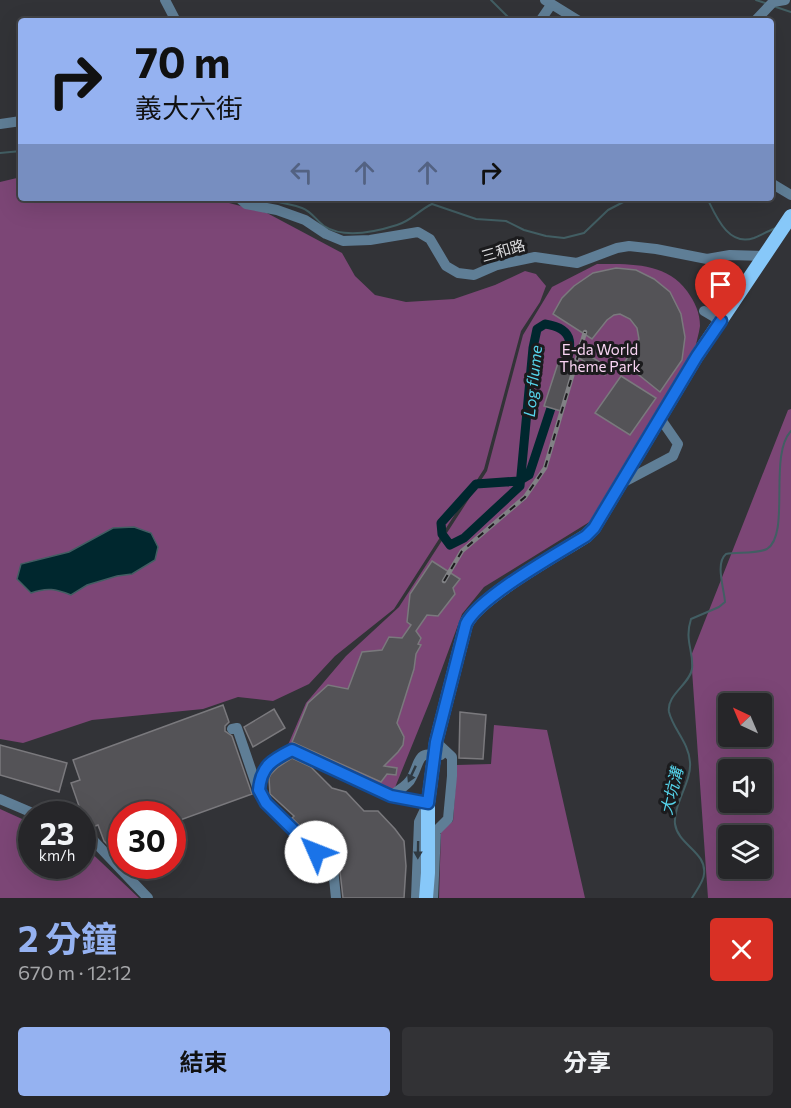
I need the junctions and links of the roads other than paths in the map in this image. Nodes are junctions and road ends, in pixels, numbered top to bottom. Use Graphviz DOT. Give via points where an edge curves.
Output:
graph roads {
  1 [pos="165,0"];
  2 [pos="778,0"];
  3 [pos="785,0"];
  4 [pos="548,2"];
  5 [pos="174,18"];
  6 [pos="541,18"];
  7 [pos="574,18"];
  8 [pos="758,18"];
  9 [pos="18,121"];
  10 [pos="0,124"];
  11 [pos="774,185"];
  12 [pos="791,195"];
  13 [pos="242,201"];
  14 [pos="791,216"];
  15 [pos="765,256"];
  16 [pos="704,311"];
  17 [pos="721,321"];
  18 [pos="660,418"];
  19 [pos="618,484"];
  20 [pos="232,729"];
  21 [pos="436,742"];
  22 [pos="259,790"];
  23 [pos="391,796"];
  24 [pos="0,800"];
  25 [pos="428,803"];
  26 [pos="18,807"];
  27 [pos="428,834"];
  28 [pos="96,843"];
  29 [pos="144,897"];
  30 [pos="336,898"];
  31 [pos="416,898"];
  32 [pos="426,898"];
  33 [pos="433,898"];
  1 -- 5 [label="street"];
  2 -- 3 [label="street"];
  2 -- 8 [label="street"];
  4 -- 6 [label="street"];
  4 -- 7 [label="street"];
  9 -- 10 [label="street"];
  11 -- 12 [label="street"];
  13 -- 15 [label="street, 三和路" via="305,220 342,241 418,232 430,239 446,266 474,275 497,265 535,257 577,263 629,246 707,259"];
  14 -- 15 [label="main road"];
  15 -- 17 [label="main road"];
  16 -- 17 [label="street"];
  17 -- 18 [label="main road"];
  18 -- 19 [label="main road"];
  18 -- 19 [label="street" via="678,444 672,456"];
  19 -- 21 [label="main road" via="586,536 485,601 470,615"];
  20 -- 22 [label="street" via="237,728"];
  21 -- 25 [label="main road"];
  21 -- 33 [label="street" via="452,757 452,776 448,819 436,831"];
  22 -- 23 [label="street" via="263,772 272,760 292,750"];
  22 -- 30 [label="street" via="266,803 333,868"];
  23 -- 25 [label="street"];
  27 -- 23 [label="street, one-way" via="444,811 450,767 446,758 430,753 421,757 412,778"];
  24 -- 26 [label="street"];
  25 -- 27 [label="main road"];
  25 -- 31 [label="street, one-way" via="419,822"];
  27 -- 32 [label="main road"];
  28 -- 29 [label="street"];
}
